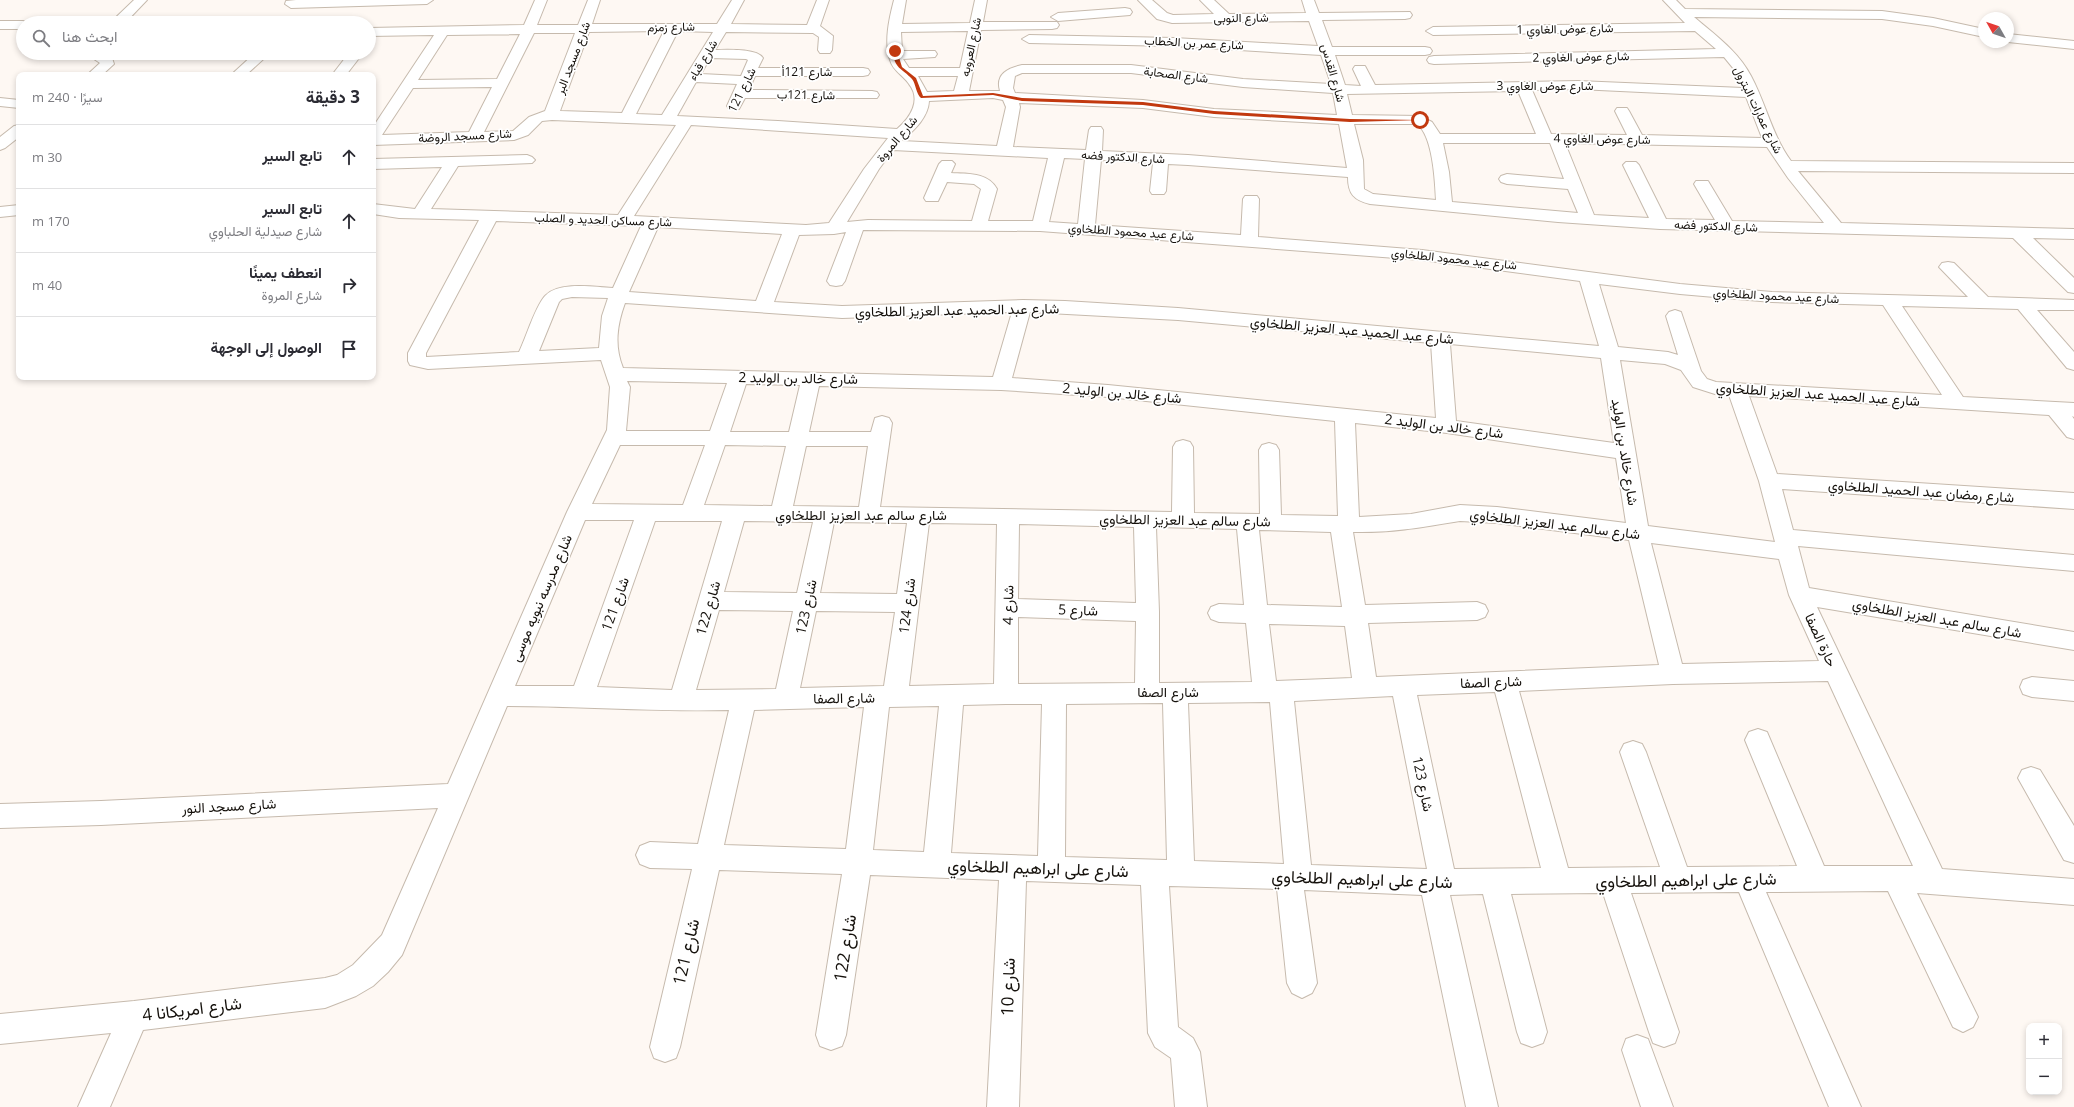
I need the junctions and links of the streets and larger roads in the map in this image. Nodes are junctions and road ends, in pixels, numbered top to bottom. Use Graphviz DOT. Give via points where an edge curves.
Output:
graph roads {
  1 [pos="142,0"];
  2 [pos="433,0"];
  3 [pos="541,0"];
  4 [pos="594,0"];
  5 [pos="738,0"];
  6 [pos="823,0"];
  7 [pos="900,0"];
  8 [pos="981,0"];
  9 [pos="1144,0"];
  10 [pos="1206,0"];
  11 [pos="1308,0"];
  12 [pos="1669,0"];
  13 [pos="338,1"];
  14 [pos="291,4"];
  15 [pos="425,10"];
  16 [pos="1125,12"];
  17 [pos="1681,13"];
  18 [pos="1405,15"];
  19 [pos="125,16"];
  20 [pos="1058,16"];
  21 [pos="1314,17"];
  22 [pos="1226,18"];
  23 [pos="0,25"];
  24 [pos="16,25"];
  25 [pos="976,26"];
  26 [pos="673,27"];
  27 [pos="724,27"];
  28 [pos="1697,27"];
  29 [pos="584,28"];
  30 [pos="895,28"];
  31 [pos="529,29"];
  32 [pos="814,29"];
  33 [pos="415,31"];
  34 [pos="443,31"];
  35 [pos="1433,31"];
  36 [pos="1978,31"];
  37 [pos="376,34"];
  38 [pos="1029,39"];
  39 [pos="2014,39"];
  40 [pos="1060,40"];
  41 [pos="1568,43"];
  42 [pos="2074,45"];
  43 [pos="825,50"];
  44 [pos="1328,51"];
  45 [pos="1728,53"];
  46 [pos="707,54"];
  47 [pos="930,54"];
  48 [pos="896,55"];
  49 [pos="1429,56"];
  50 [pos="105,60"];
  51 [pos="255,60"];
  52 [pos="351,60"];
  53 [pos="1360,69"];
  54 [pos="98,72"];
  55 [pos="241,72"];
  56 [pos="341,72"];
  57 [pos="863,72"];
  58 [pos="905,72"];
  59 [pos="966,72"];
  60 [pos="748,76"];
  61 [pos="692,78"];
  62 [pos="502,83"];
  63 [pos="408,84"];
  64 [pos="1523,85"];
  65 [pos="1339,88"];
  66 [pos="1370,90"];
  67 [pos="1752,93"];
  68 [pos="740,94"];
  69 [pos="961,94"];
  70 [pos="872,96"];
  71 [pos="921,97"];
  72 [pos="1009,97"];
  73 [pos="0,102"];
  74 [pos="16,104"];
  75 [pos="1622,111"];
  76 [pos="551,115"];
  77 [pos="627,118"];
  78 [pos="667,120"];
  79 [pos="1345,120"];
  80 [pos="686,121"];
  81 [pos="726,123"];
  82 [pos="1096,130"];
  83 [pos="16,132"];
  84 [pos="376,134"];
  85 [pos="474,137"];
  86 [pos="1551,138"];
  87 [pos="376,139"];
  88 [pos="895,139"];
  89 [pos="1433,139"];
  90 [pos="1636,139"];
  91 [pos="1771,142"];
  92 [pos="0,145"];
  93 [pos="954,148"];
  94 [pos="1004,151"];
  95 [pos="1057,154"];
  96 [pos="1093,156"];
  97 [pos="1161,159"];
  98 [pos="527,160"];
  99 [pos="453,162"];
  100 [pos="376,164"];
  101 [pos="1631,164"];
  102 [pos="981,165"];
  103 [pos="1787,166"];
  104 [pos="2074,168"];
  105 [pos="1356,173"];
  106 [pos="941,177"];
  107 [pos="1507,179"];
  108 [pos="1702,184"];
  109 [pos="1574,185"];
  110 [pos="1158,191"];
  111 [pos="1360,195"];
  112 [pos="932,198"];
  113 [pos="1250,199"];
  114 [pos="1444,206"];
  115 [pos="16,210"];
  116 [pos="376,210"];
  117 [pos="0,212"];
  118 [pos="420,214"];
  119 [pos="490,216"];
  120 [pos="1588,219"];
  121 [pos="623,220"];
  122 [pos="652,221"];
  123 [pos="1660,224"];
  124 [pos="979,225"];
  125 [pos="856,226"];
  126 [pos="1040,226"];
  127 [pos="1727,226"];
  128 [pos="834,229"];
  129 [pos="1086,229"];
  130 [pos="1837,229"];
  131 [pos="792,230"];
  132 [pos="2018,233"];
  133 [pos="2074,234"];
  134 [pos="1249,241"];
  135 [pos="1948,267"];
  136 [pos="1588,277"];
  137 [pos="836,281"];
  138 [pos="2074,288"];
  139 [pos="618,296"];
  140 [pos="1890,302"];
  141 [pos="1984,303"];
  142 [pos="2023,304"];
  143 [pos="2074,305"];
  144 [pos="1023,306"];
  145 [pos="763,307"];
  146 [pos="1675,316"];
  147 [pos="1440,339"];
  148 [pos="1610,353"];
  149 [pos="526,358"];
  150 [pos="612,364"];
  151 [pos="2074,364"];
  152 [pos="1692,370"];
  153 [pos="739,376"];
  154 [pos="811,378"];
  155 [pos="1001,384"];
  156 [pos="1737,390"];
  157 [pos="1957,403"];
  158 [pos="2065,409"];
  159 [pos="1345,416"];
  160 [pos="1447,426"];
  161 [pos="2074,432"];
  162 [pos="614,438"];
  163 [pos="718,438"];
  164 [pos="798,439"];
  165 [pos="1183,447"];
  166 [pos="1269,450"];
  167 [pos="1626,452"];
  168 [pos="1769,481"];
  169 [pos="2074,501"];
  170 [pos="578,512"];
  171 [pos="647,513"];
  172 [pos="692,514"];
  173 [pos="735,514"];
  174 [pos="780,514"];
  175 [pos="825,514"];
  176 [pos="868,515"];
  177 [pos="919,515"];
  178 [pos="1008,516"];
  179 [pos="1145,519"];
  180 [pos="1183,520"];
  181 [pos="1247,522"];
  182 [pos="1271,522"];
  183 [pos="1345,524"];
  184 [pos="1638,533"];
  185 [pos="1786,545"];
  186 [pos="2074,563"];
  187 [pos="1800,595"];
  188 [pos="710,601"];
  189 [pos="807,601"];
  190 [pos="907,603"];
  191 [pos="1008,608"];
  192 [pos="1477,611"];
  193 [pos="1148,612"];
  194 [pos="1220,613"];
  195 [pos="1257,615"];
  196 [pos="1355,616"];
  197 [pos="2072,644"];
  198 [pos="1836,671"];
  199 [pos="1673,674"];
  200 [pos="1504,682"];
  201 [pos="1403,686"];
  202 [pos="2032,687"];
  203 [pos="1366,688"];
  204 [pos="1273,691"];
  205 [pos="2074,691"];
  206 [pos="1147,692"];
  207 [pos="1175,692"];
  208 [pos="1006,694"];
  209 [pos="1054,694"];
  210 [pos="952,695"];
  211 [pos="499,696"];
  212 [pos="582,696"];
  213 [pos="886,697"];
  214 [pos="786,699"];
  215 [pos="744,700"];
  216 [pos="681,701"];
  217 [pos="1758,740"];
  218 [pos="1633,752"];
  219 [pos="2031,778"];
  220 [pos="457,795"];
  221 [pos="0,816"];
  222 [pos="2074,851"];
  223 [pos="650,855"];
  224 [pos="707,857"];
  225 [pos="858,862"];
  226 [pos="936,864"];
  227 [pos="1013,867"];
  228 [pos="1052,868"];
  229 [pos="1167,872"];
  230 [pos="1294,877"];
  231 [pos="1896,878"];
  232 [pos="1747,879"];
  233 [pos="1816,879"];
  234 [pos="1678,880"];
  235 [pos="1933,880"];
  236 [pos="1558,881"];
  237 [pos="1614,881"];
  238 [pos="1438,882"];
  239 [pos="1494,882"];
  240 [pos="2074,892"];
  241 [pos="376,966"];
  242 [pos="1302,983"];
  243 [pos="134,1016"];
  244 [pos="1963,1017"];
  245 [pos="0,1029"];
  246 [pos="1532,1032"];
  247 [pos="1664,1032"];
  248 [pos="831,1035"];
  249 [pos="665,1047"];
  250 [pos="1638,1050"];
  251 [pos="94,1107"];
  252 [pos="1003,1107"];
  253 [pos="1191,1107"];
  254 [pos="1482,1107"];
  255 [pos="1657,1107"];
  256 [pos="1845,1107"];
  1 -- 19 [label="street"];
  2 -- 15 [label="street"];
  3 -- 31 [label="street"];
  4 -- 29 [label="street, شارع مسجد البر"];
  5 -- 27 [label="street, شارع قباء"];
  6 -- 32 [label="street" via="814,19"];
  7 -- 30 [label="street, شارع المروة"];
  8 -- 25 [label="street, شارع العروبه"];
  9 -- 22 [label="street, شارع النوبى" via="1168,19"];
  10 -- 22 [label="street"];
  11 -- 21 [label="street, شارع القدس"];
  12 -- 17 [label="street, شارع عمارات البترول"];
  13 -- 14 [label="street"];
  13 -- 15 [label="street"];
  15 -- 33 [label="street"];
  16 -- 20 [label="street"];
  17 -- 28 [label="street, شارع عمارات البترول"];
  17 -- 36 [label="street" via="1911,17"];
  18 -- 21 [label="street, شارع النوبى"];
  20 -- 25 [label="street"];
  20 -- 40 [label="street"];
  21 -- 22 [label="street, شارع النوبى"];
  21 -- 44 [label="street, شارع القدس"];
  23 -- 24 [label="street"];
  25 -- 30 [label="street"];
  25 -- 59 [label="street, شارع العروبه"];
  26 -- 27 [label="street, شارع زمزم"];
  26 -- 29 [label="street, شارع زمزم"];
  26 -- 77 [label="street"];
  27 -- 32 [label="street, شارع زمزم"];
  27 -- 46 [label="street, شارع قباء"];
  28 -- 41 [label="street, شارع عوض الغاوي 1"];
  28 -- 45 [label="street, شارع عمارات البترول"];
  29 -- 31 [label="street, شارع زمزم"];
  29 -- 76 [label="street, شارع مسجد البر"];
  30 -- 48 [label="street, شارع المروة"];
  31 -- 34 [label="street, شارع زمزم"];
  31 -- 62 [label="street"];
  32 -- 43 [label="street" via="826,36"];
  33 -- 34 [label="street, شارع زمزم"];
  33 -- 37 [label="street, شارع زمزم"];
  34 -- 63 [label="street"];
  35 -- 41 [label="street, شارع عوض الغاوي 1"];
  38 -- 40 [label="street, شارع عمر بن الخطاب"];
  39 -- 42 [label="street"];
  40 -- 44 [label="street, شارع عمر بن الخطاب" via="1174,42"];
  41 -- 45 [label="street, شارع عوض الغاوي 2"];
  41 -- 49 [label="street, شارع عوض الغاوي 2"];
  44 -- 49 [label="street, شارع عمر بن الخطاب"];
  44 -- 65 [label="street, شارع القدس"];
  45 -- 67 [label="street, شارع عمارات البترول"];
  46 -- 60 [label="street, شارع 121" via="755,57"];
  46 -- 61 [label="street, شارع قباء"];
  47 -- 48 [label="street"];
  48 -- 58 [label="street, شارع المروة" via="900,68"];
  50 -- 54 [label="street" via="107,64"];
  51 -- 55 [label="street"];
  52 -- 56 [label="street"];
  53 -- 66 [label="street"];
  57 -- 60 [label="street, شارع 121أ"];
  58 -- 59 [label="street"];
  58 -- 71 [label="street, شارع المروة" via="914,79"];
  59 -- 69 [label="street, شارع العروبه"];
  60 -- 61 [label="street, شارع 121أ"];
  60 -- 68 [label="street, شارع 121"];
  61 -- 78 [label="street, شارع قباء"];
  62 -- 63 [label="street"];
  62 -- 85 [label="street"];
  63 -- 84 [label="street"];
  64 -- 66 [label="street, شارع عوض الغاوي 3"];
  64 -- 67 [label="street, شارع عوض الغاوي 3"];
  64 -- 86 [label="street"];
  65 -- 66 [label="street, شارع عوض الغاوي 3"];
  65 -- 72 [label="street, شارع الصحابة" via="1243,83 1124,69 1058,68 1013,71 1008,75 1006,84"];
  65 -- 79 [label="street, شارع القدس"];
  67 -- 91 [label="street, شارع عمارات البترول"];
  68 -- 70 [label="street, شارع 121ب"];
  68 -- 81 [label="street, شارع 121"];
  69 -- 71 [label="street"];
  69 -- 72 [label="street"];
  71 -- 88 [label="street, شارع المروة" via="919,113"];
  72 -- 79 [label="street" via="1122,102 1214,113"];
  72 -- 94 [label="street" via="1012,111"];
  73 -- 74 [label="street"];
  75 -- 90 [label="street"];
  76 -- 77 [label="street"];
  76 -- 85 [label="street, شارع مسجد الروضة" via="536,119 527,130 514,135"];
  77 -- 78 [label="street"];
  78 -- 80 [label="street"];
  79 -- 89 [label="street" via="1420,120 1425,122"];
  79 -- 105 [label="street, شارع القدس"];
  80 -- 81 [label="street"];
  80 -- 121 [label="street"];
  81 -- 88 [label="street"];
  82 -- 96 [label="street"];
  83 -- 92 [label="street"];
  85 -- 87 [label="street, شارع مسجد الروضة"];
  86 -- 89 [label="street, شارع عوض الغاوي 4"];
  86 -- 90 [label="street, شارع عوض الغاوي 4"];
  86 -- 109 [label="street"];
  88 -- 93 [label="street, شارع الدكتور فضه"];
  88 -- 128 [label="street, شارع المروة"];
  89 -- 114 [label="street" via="1441,164"];
  90 -- 91 [label="street, شارع عوض الغاوي 4"];
  91 -- 103 [label="street, شارع عمارات البترول"];
  93 -- 102 [label="street, شارع الدكتور فضه"];
  93 -- 106 [label="street"];
  94 -- 95 [label="street, شارع الدكتور فضه"];
  94 -- 102 [label="street, شارع الدكتور فضه"];
  95 -- 96 [label="street, شارع الدكتور فضه"];
  95 -- 126 [label="street"];
  96 -- 97 [label="street, شارع الدكتور فضه"];
  96 -- 129 [label="street"];
  97 -- 105 [label="street, شارع الدكتور فضه"];
  97 -- 110 [label="street"];
  98 -- 99 [label="street"];
  99 -- 100 [label="street"];
  99 -- 118 [label="street"];
  101 -- 123 [label="street"];
  102 -- 106 [label="street"];
  102 -- 124 [label="street" via="982,181 989,187"];
  103 -- 104 [label="street"];
  103 -- 130 [label="street, شارع عمارات البترول"];
  105 -- 111 [label="street, شارع القدس" via="1356,189"];
  106 -- 112 [label="street"];
  107 -- 109 [label="street"];
  108 -- 127 [label="street"];
  109 -- 120 [label="street"];
  111 -- 114 [label="street, شارع الدكتور فضه" via="1375,200"];
  113 -- 134 [label="street"];
  114 -- 120 [label="street, شارع الدكتور فضه"];
  115 -- 117 [label="street"];
  116 -- 118 [label="street, شارع مساكن الحديد و الصلب"];
  118 -- 119 [label="street, شارع مساكن الحديد و الصلب"];
  119 -- 121 [label="street, شارع مساكن الحديد و الصلب"];
  119 -- 149 [label="street, شارع خالد بن الوليد 2" via="416,358 420,362 428,363"];
  120 -- 123 [label="street, شارع الدكتور فضه"];
  121 -- 122 [label="street, شارع مساكن الحديد و الصلب"];
  122 -- 131 [label="street, شارع مساكن الحديد و الصلب"];
  122 -- 139 [label="street, شارع مدرسه نبويه موسى"];
  123 -- 127 [label="street, شارع الدكتور فضه"];
  124 -- 125 [label="street, شارع عيد محمود الطلخاوي"];
  124 -- 126 [label="street, شارع عيد محمود الطلخاوي"];
  125 -- 128 [label="street, شارع عيد محمود الطلخاوي"];
  125 -- 137 [label="street"];
  126 -- 129 [label="street, شارع عيد محمود الطلخاوي"];
  127 -- 130 [label="street, شارع الدكتور فضه"];
  128 -- 131 [label="street, شارع مساكن الحديد و الصلب"];
  129 -- 134 [label="street, شارع عيد محمود الطلخاوي"];
  130 -- 132 [label="street, شارع الدكتور فضه"];
  131 -- 145 [label="street"];
  132 -- 133 [label="street, شارع الدكتور فضه"];
  132 -- 138 [label="street"];
  134 -- 136 [label="street, شارع عيد محمود الطلخاوي" via="1422,255"];
  135 -- 141 [label="street"];
  136 -- 140 [label="street, شارع عيد محمود الطلخاوي" via="1726,294"];
  136 -- 148 [label="street, شارع خالد بن الوليد"];
  139 -- 145 [label="street, شارع عبد الحميد عبد العزيز الطلخاوي"];
  139 -- 149 [label="street, شارع عبد الحميد عبد العزيز الطلخاوي" via="566,292 554,296"];
  139 -- 150 [label="street, شارع مدرسه نبويه موسى" via="610,322"];
  140 -- 141 [label="street, شارع عيد محمود الطلخاوي"];
  140 -- 157 [label="street"];
  141 -- 142 [label="street, شارع عيد محمود الطلخاوي"];
  142 -- 143 [label="street, شارع عيد محمود الطلخاوي"];
  142 -- 151 [label="street"];
  144 -- 145 [label="street, شارع عبد الحميد عبد العزيز الطلخاوي" via="870,312"];
  144 -- 147 [label="street, شارع عبد الحميد عبد العزيز الطلخاوي" via="1178,314"];
  144 -- 155 [label="street"];
  146 -- 152 [label="street"];
  147 -- 148 [label="street, شارع عبد الحميد عبد العزيز الطلخاوي"];
  147 -- 160 [label="street"];
  148 -- 152 [label="street, شارع عبد الحميد عبد العزيز الطلخاوي" via="1675,360"];
  148 -- 167 [label="street, شارع خالد بن الوليد"];
  149 -- 150 [label="street, شارع خالد بن الوليد 2"];
  150 -- 153 [label="street, شارع خالد بن الوليد 2"];
  150 -- 162 [label="street, شارع مدرسه نبويه موسى" via="620,387 620,410"];
  152 -- 156 [label="street, شارع عبد الحميد عبد العزيز الطلخاوي" via="1697,380 1705,386"];
  153 -- 154 [label="street, شارع خالد بن الوليد 2"];
  153 -- 163 [label="street"];
  154 -- 155 [label="street, شارع خالد بن الوليد 2"];
  154 -- 164 [label="street"];
  155 -- 159 [label="street, شارع خالد بن الوليد 2" via="1108,391"];
  156 -- 157 [label="street, شارع عبد الحميد عبد العزيز الطلخاوي"];
  156 -- 168 [label="street, حارة الصفا"];
  157 -- 158 [label="street, شارع عبد الحميد عبد العزيز الطلخاوي"];
  158 -- 161 [label="street"];
  159 -- 160 [label="street, شارع خالد بن الوليد 2"];
  159 -- 183 [label="street"];
  160 -- 167 [label="street, شارع خالد بن الوليد 2"];
  162 -- 163 [label="street"];
  162 -- 170 [label="street, شارع مدرسه نبويه موسى" via="597,468"];
  163 -- 164 [label="street"];
  163 -- 172 [label="street"];
  164 -- 174 [label="street"];
  164 -- 176 [label="street" via="881,431"];
  165 -- 180 [label="street"];
  166 -- 182 [label="street"];
  167 -- 184 [label="street, شارع خالد بن الوليد"];
  168 -- 169 [label="street, شارع رمضان عبد الحميد الطلخاوي"];
  168 -- 185 [label="street, حارة الصفا"];
  170 -- 171 [label="street, شارع سالم عبد العزيز الطلخاوي"];
  170 -- 211 [label="street, شارع مدرسه نبويه موسى"];
  171 -- 172 [label="street, شارع سالم عبد العزيز الطلخاوي"];
  171 -- 212 [label="street, شارع 121"];
  172 -- 173 [label="street, شارع سالم عبد العزيز الطلخاوي"];
  173 -- 174 [label="street, شارع سالم عبد العزيز الطلخاوي"];
  173 -- 188 [label="street, شارع 122"];
  174 -- 175 [label="street, شارع سالم عبد العزيز الطلخاوي"];
  175 -- 176 [label="street, شارع سالم عبد العزيز الطلخاوي"];
  175 -- 189 [label="street, شارع 123"];
  176 -- 177 [label="street, شارع سالم عبد العزيز الطلخاوي"];
  177 -- 178 [label="street, شارع سالم عبد العزيز الطلخاوي"];
  177 -- 190 [label="street, شارع 124"];
  178 -- 179 [label="street, شارع سالم عبد العزيز الطلخاوي"];
  178 -- 191 [label="street, شارع 4"];
  179 -- 180 [label="street, شارع سالم عبد العزيز الطلخاوي"];
  179 -- 193 [label="street"];
  180 -- 181 [label="street, شارع سالم عبد العزيز الطلخاوي"];
  181 -- 182 [label="street, شارع سالم عبد العزيز الطلخاوي"];
  181 -- 195 [label="street"];
  182 -- 183 [label="street, شارع سالم عبد العزيز الطلخاوي"];
  183 -- 184 [label="street, شارع سالم عبد العزيز الطلخاوي" via="1411,522 1460,513 1497,515"];
  183 -- 196 [label="street"];
  184 -- 185 [label="street, شارع سالم عبد العزيز الطلخاوي"];
  184 -- 199 [label="street, شارع خالد بن الوليد"];
  185 -- 186 [label="street, شارع سالم عبد العزيز الطلخاوي"];
  185 -- 187 [label="street, حارة الصفا"];
  187 -- 197 [label="street, شارع سالم عبد العزيز الطلخاوي"];
  187 -- 198 [label="street, حارة الصفا"];
  188 -- 189 [label="street"];
  188 -- 216 [label="street, شارع 122"];
  189 -- 190 [label="street"];
  189 -- 214 [label="street, شارع 123"];
  190 -- 213 [label="street, شارع 124"];
  191 -- 193 [label="street, شارع 5"];
  191 -- 208 [label="street, شارع 4"];
  192 -- 196 [label="street"];
  193 -- 206 [label="street"];
  194 -- 195 [label="street"];
  195 -- 196 [label="street"];
  195 -- 204 [label="street"];
  196 -- 203 [label="street"];
  198 -- 199 [label="street, شارع الصفا"];
  198 -- 235 [label="street, حارة الصفا"];
  199 -- 200 [label="street, شارع الصفا"];
  200 -- 201 [label="street, شارع الصفا"];
  200 -- 236 [label="street"];
  201 -- 203 [label="street, شارع الصفا"];
  201 -- 238 [label="street, شارع 123"];
  202 -- 205 [label="street"];
  203 -- 204 [label="street, شارع الصفا"];
  204 -- 207 [label="street, شارع الصفا"];
  204 -- 230 [label="street"];
  206 -- 207 [label="street, شارع الصفا"];
  206 -- 209 [label="street, شارع الصفا"];
  207 -- 229 [label="street"];
  208 -- 209 [label="street, شارع الصفا"];
  208 -- 210 [label="street, شارع الصفا"];
  209 -- 228 [label="street"];
  210 -- 213 [label="street, شارع الصفا"];
  210 -- 226 [label="street"];
  211 -- 212 [label="street, شارع الصفا"];
  211 -- 220 [label="street, شارع مدرسه نبويه موسى"];
  212 -- 216 [label="street, شارع الصفا"];
  213 -- 214 [label="street, شارع الصفا"];
  213 -- 225 [label="street, شارع 124"];
  214 -- 215 [label="street, شارع الصفا"];
  215 -- 216 [label="street, شارع الصفا"];
  215 -- 224 [label="street, شارع 121"];
  217 -- 233 [label="street"];
  218 -- 234 [label="street"];
  219 -- 222 [label="street"];
  220 -- 221 [label="street, شارع مسجد النور"];
  220 -- 241 [label="street, شارع مدرسه نبويه موسى" via="392,945"];
  223 -- 224 [label="street, شارع على ابراهيم الطلخاوي"];
  224 -- 225 [label="street, شارع على ابراهيم الطلخاوي"];
  224 -- 249 [label="street, شارع 121"];
  225 -- 226 [label="street, شارع على ابراهيم الطلخاوي"];
  225 -- 248 [label="street, شارع 122"];
  226 -- 227 [label="street, شارع على ابراهيم الطلخاوي"];
  227 -- 228 [label="street, شارع على ابراهيم الطلخاوي"];
  227 -- 252 [label="street, شارع 10"];
  228 -- 229 [label="street, شارع على ابراهيم الطلخاوي"];
  229 -- 230 [label="street, شارع على ابراهيم الطلخاوي"];
  229 -- 253 [label="street" via="1163,1032 1185,1052"];
  230 -- 238 [label="street, شارع على ابراهيم الطلخاوي"];
  230 -- 242 [label="street"];
  231 -- 233 [label="street, شارع على ابراهيم الطلخاوي"];
  231 -- 235 [label="street, شارع على ابراهيم الطلخاوي"];
  231 -- 244 [label="street"];
  232 -- 233 [label="street, شارع على ابراهيم الطلخاوي"];
  232 -- 234 [label="street, شارع على ابراهيم الطلخاوي"];
  232 -- 256 [label="street"];
  234 -- 237 [label="street, شارع على ابراهيم الطلخاوي"];
  235 -- 240 [label="street, شارع على ابراهيم الطلخاوي"];
  236 -- 237 [label="street, شارع على ابراهيم الطلخاوي"];
  236 -- 239 [label="street, شارع على ابراهيم الطلخاوي"];
  237 -- 247 [label="street"];
  238 -- 239 [label="street, شارع على ابراهيم الطلخاوي"];
  238 -- 254 [label="street, شارع 123"];
  239 -- 246 [label="street"];
  241 -- 243 [label="street, شارع امريكانا 4" via="349,985 325,993"];
  243 -- 245 [label="street, شارع امريكانا 4"];
  243 -- 251 [label="street"];
  250 -- 255 [label="street"];
}
